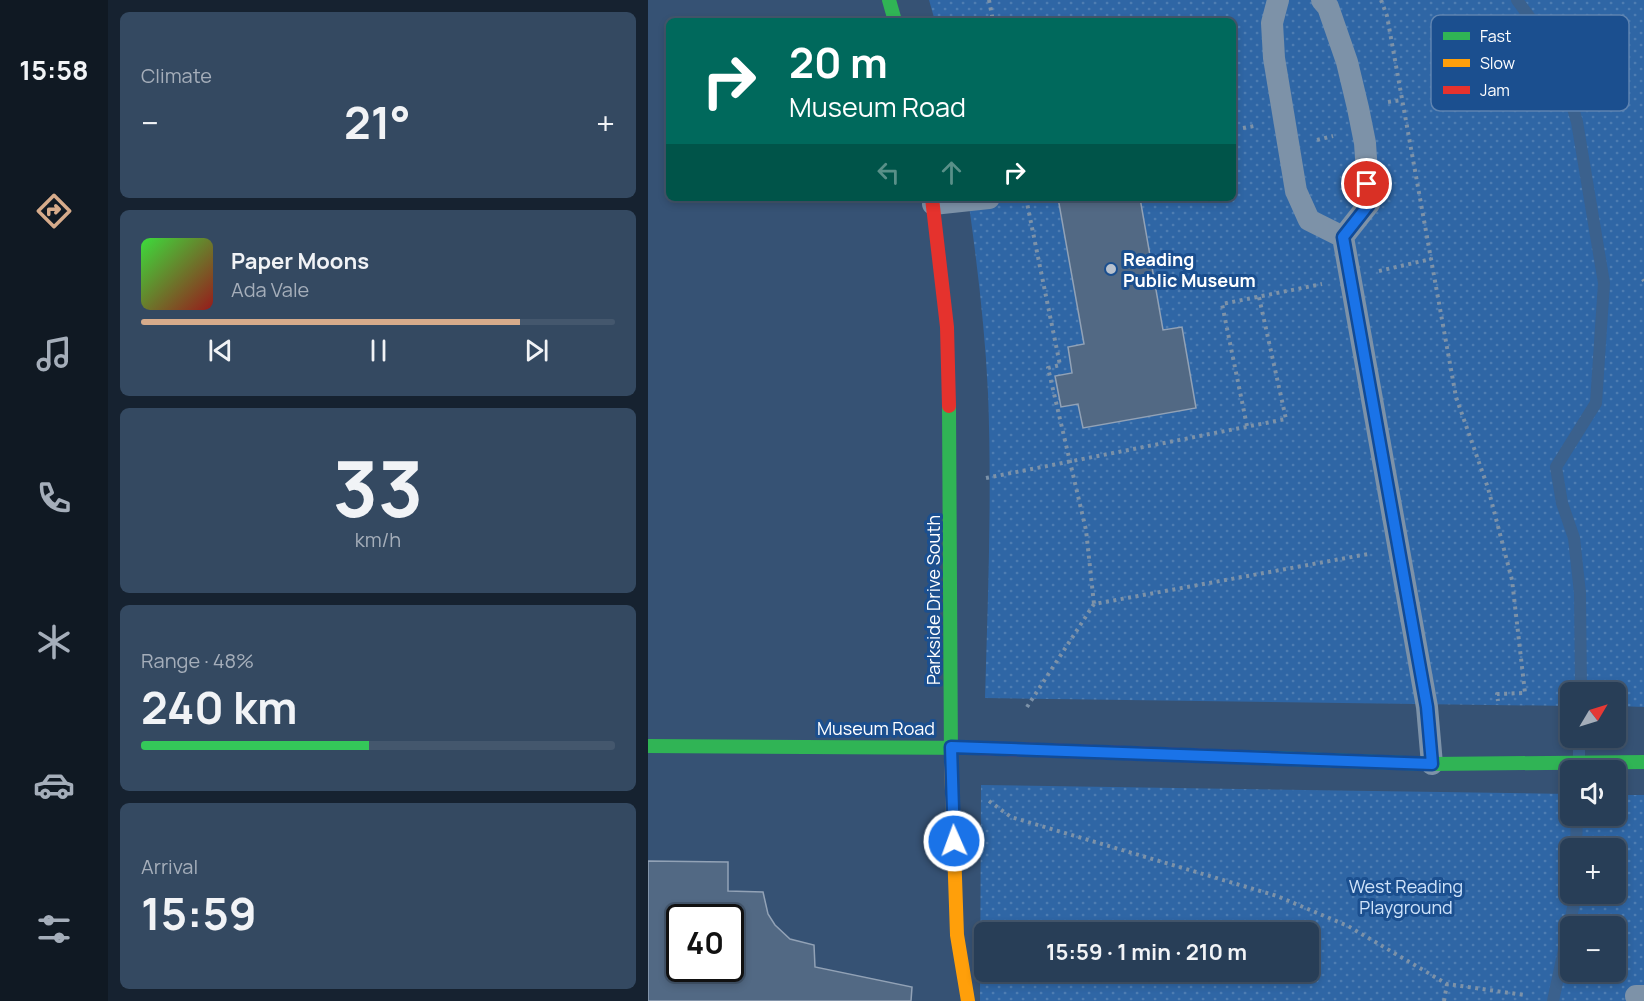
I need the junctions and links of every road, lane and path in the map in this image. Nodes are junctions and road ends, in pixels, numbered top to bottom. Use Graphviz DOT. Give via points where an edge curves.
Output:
graph roads {
  1 [pos="889,0"];
  2 [pos="989,0"];
  3 [pos="1278,0"];
  4 [pos="1322,0"];
  5 [pos="1381,0"];
  6 [pos="894,18"];
  7 [pos="992,18"];
  8 [pos="1402,100"];
  9 [pos="1382,103"];
  10 [pos="933,201"];
  11 [pos="1027,201"];
  12 [pos="1343,237"];
  13 [pos="1276,294"];
  14 [pos="1259,297"];
  15 [pos="1247,426"];
  16 [pos="1070,460"];
  17 [pos="982,479"];
  18 [pos="1375,552"];
  19 [pos="1094,604"];
  20 [pos="1498,701"];
  21 [pos="1027,707"];
  22 [pos="648,746"];
  23 [pos="951,747"];
  24 [pos="1644,762"];
  25 [pos="1432,764"];
  26 [pos="988,800"];
  27 [pos="1447,984"];
  28 [pos="1524,995"];
  29 [pos="968,1001"];
  30 [pos="1444,1001"];
  1 -- 6 [label="main road"];
  2 -- 7 [label="path"];
  3 -- 12 [label="lane" via="1272,23 1274,58 1296,191 1309,220"];
  4 -- 12 [label="lane" via="1347,62 1365,143 1369,204"];
  5 -- 8 [label="path"];
  8 -- 9 [label="path"];
  8 -- 20 [label="path" via="1456,397 1488,488 1512,580 1525,693 1497,694"];
  10 -- 23 [label="main road, Parkside Drive South" via="946,327 951,444"];
  11 -- 16 [label="path" via="1060,365 1048,368"];
  12 -- 25 [label="lane" via="1427,707"];
  13 -- 14 [label="path"];
  14 -- 15 [label="path" via="1222,304"];
  14 -- 15 [label="path" via="1286,419"];
  15 -- 16 [label="path"];
  16 -- 17 [label="path"];
  16 -- 19 [label="path" via="1086,530"];
  18 -- 19 [label="path"];
  19 -- 21 [label="path"];
  22 -- 23 [label="main road, Museum Road"];
  23 -- 25 [label="main road, Museum Road"];
  23 -- 29 [label="main road, Parkside Drive South" via="957,935"];
  24 -- 25 [label="main road, Museum Road"];
  26 -- 27 [label="path" via="1011,817 1277,896 1348,926"];
  27 -- 28 [label="path"];
  27 -- 30 [label="path"];
}
